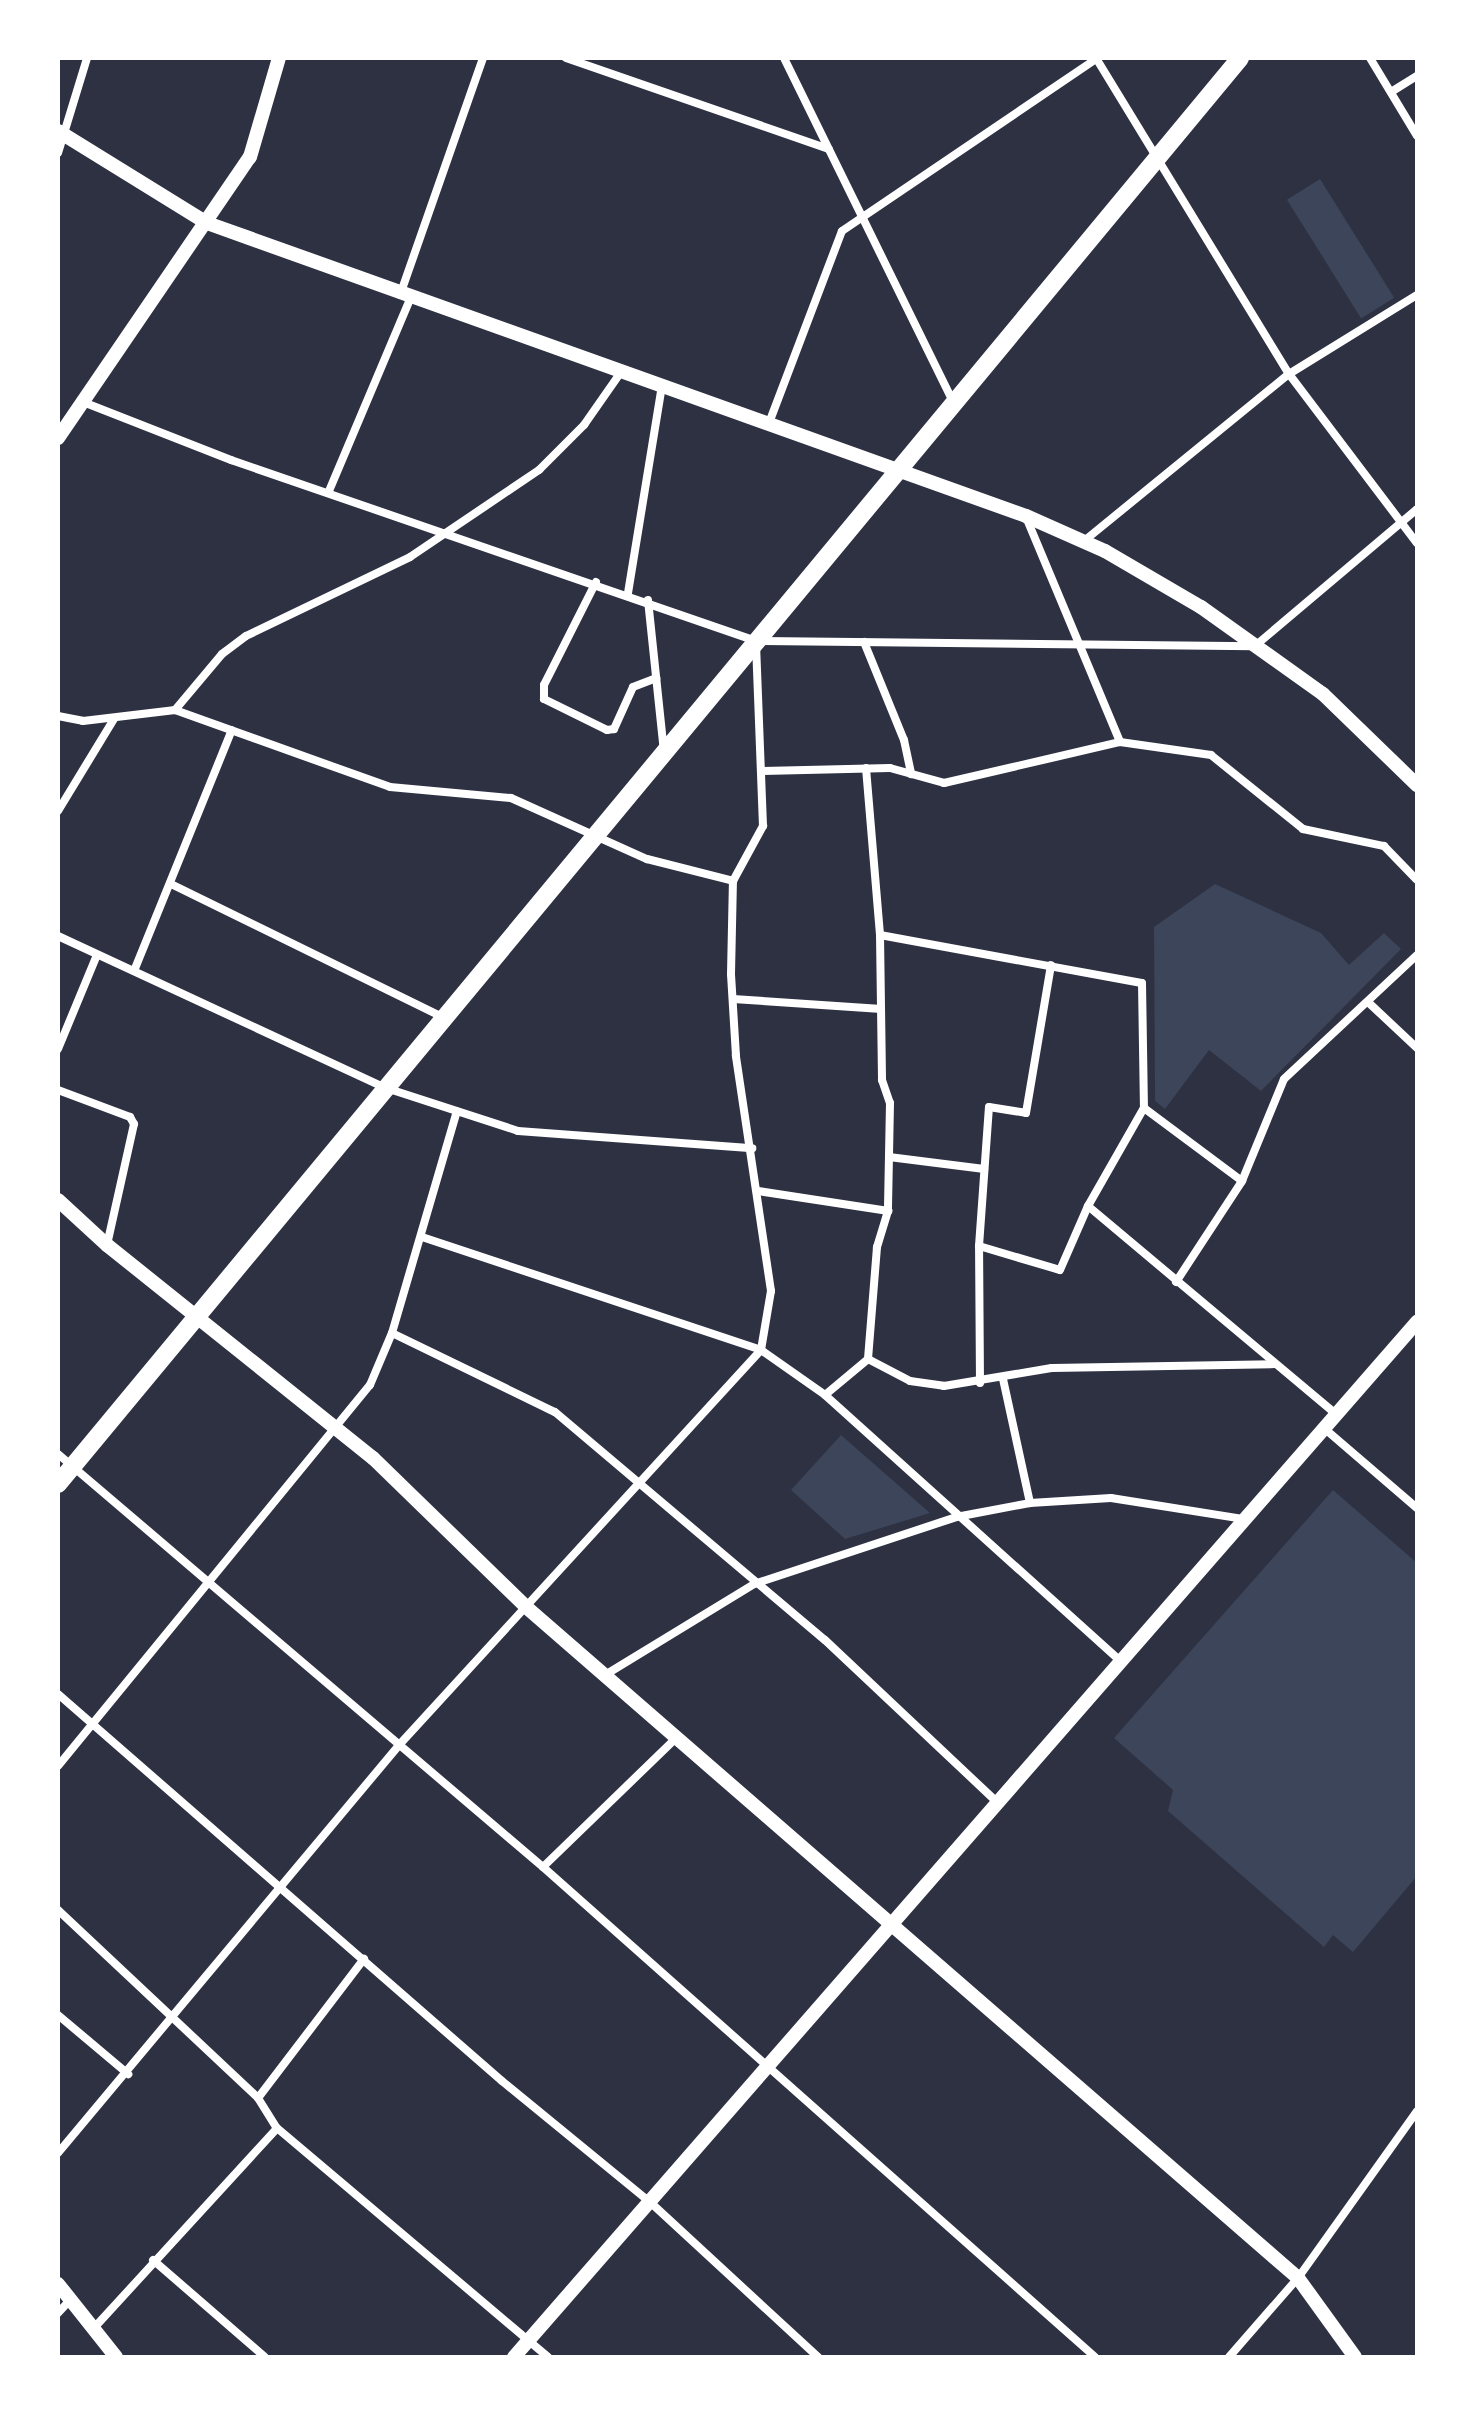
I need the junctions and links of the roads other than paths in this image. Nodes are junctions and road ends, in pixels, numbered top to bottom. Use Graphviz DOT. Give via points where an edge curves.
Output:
graph roads {
  1 [pos="87,58"];
  2 [pos="279,58"];
  3 [pos="483,58"];
  4 [pos="566,58"];
  5 [pos="784,58"];
  6 [pos="1097,58"];
  7 [pos="1240,58"];
  8 [pos="1370,58"];
  9 [pos="1417,76"];
  10 [pos="1391,92"];
  11 [pos="61,133"];
  12 [pos="1417,136"];
  13 [pos="829,149"];
  14 [pos="58,153"];
  15 [pos="1158,157"];
  16 [pos="861,213"];
  17 [pos="207,223"];
  18 [pos="1417,295"];
  19 [pos="405,297"];
  20 [pos="621,372"];
  21 [pos="1289,374"];
  22 [pos="662,386"];
  23 [pos="83,402"];
  24 [pos="955,405"];
  25 [pos="769,423"];
  26 [pos="60,431"];
  27 [pos="896,473"];
  28 [pos="329,491"];
  29 [pos="1417,509"];
  30 [pos="1026,516"];
  31 [pos="1399,521"];
  32 [pos="452,534"];
  33 [pos="1084,542"];
  34 [pos="1417,543"];
  35 [pos="596,582"];
  36 [pos="628,593"];
  37 [pos="648,600"];
  38 [pos="756,641"];
  39 [pos="864,642"];
  40 [pos="1077,645"];
  41 [pos="1255,646"];
  42 [pos="656,678"];
  43 [pos="175,710"];
  44 [pos="58,716"];
  45 [pos="114,719"];
  46 [pos="232,730"];
  47 [pos="1120,742"];
  48 [pos="664,752"];
  49 [pos="866,768"];
  50 [pos="763,771"];
  51 [pos="911,774"];
  52 [pos="1417,785"];
  53 [pos="58,811"];
  54 [pos="595,835"];
  55 [pos="1417,880"];
  56 [pos="733,881"];
  57 [pos="171,884"];
  58 [pos="880,935"];
  59 [pos="58,936"];
  60 [pos="97,955"];
  61 [pos="1417,955"];
  62 [pos="1051,965"];
  63 [pos="134,971"];
  64 [pos="733,999"];
  65 [pos="1369,1003"];
  66 [pos="878,1009"];
  67 [pos="444,1018"];
  68 [pos="1417,1048"];
  69 [pos="58,1049"];
  70 [pos="386,1088"];
  71 [pos="58,1090"];
  72 [pos="1144,1108"];
  73 [pos="457,1111"];
  74 [pos="752,1148"];
  75 [pos="889,1157"];
  76 [pos="984,1169"];
  77 [pos="1242,1181"];
  78 [pos="758,1191"];
  79 [pos="58,1200"];
  80 [pos="1088,1206"];
  81 [pos="888,1211"];
  82 [pos="422,1237"];
  83 [pos="107,1245"];
  84 [pos="979,1246"];
  85 [pos="1176,1282"];
  86 [pos="195,1315"];
  87 [pos="1417,1322"];
  88 [pos="392,1333"];
  89 [pos="761,1350"];
  90 [pos="868,1359"];
  91 [pos="1275,1364"];
  92 [pos="1003,1379"];
  93 [pos="980,1383"];
  94 [pos="825,1395"];
  95 [pos="1337,1415"];
  96 [pos="1325,1429"];
  97 [pos="333,1430"];
  98 [pos="58,1454"];
  99 [pos="73,1466"];
  100 [pos="58,1484"];
  101 [pos="638,1485"];
  102 [pos="1030,1503"];
  103 [pos="1417,1508"];
  104 [pos="956,1517"];
  105 [pos="1247,1519"];
  106 [pos="210,1583"];
  107 [pos="754,1584"];
  108 [pos="525,1606"];
  109 [pos="1122,1662"];
  110 [pos="605,1675"];
  111 [pos="58,1694"];
  112 [pos="95,1726"];
  113 [pos="677,1737"];
  114 [pos="400,1744"];
  115 [pos="58,1766"];
  116 [pos="998,1803"];
  117 [pos="543,1867"];
  118 [pos="279,1885"];
  119 [pos="58,1910"];
  120 [pos="894,1923"];
  121 [pos="364,1959"];
  122 [pos="58,2015"];
  123 [pos="172,2022"];
  124 [pos="769,2066"];
  125 [pos="128,2074"];
  126 [pos="258,2098"];
  127 [pos="1417,2111"];
  128 [pos="277,2128"];
  129 [pos="58,2153"];
  130 [pos="650,2202"];
  131 [pos="153,2260"];
  132 [pos="1298,2278"];
  133 [pos="58,2284"];
  134 [pos="70,2300"];
  135 [pos="58,2313"];
  136 [pos="94,2328"];
  137 [pos="529,2341"];
  138 [pos="116,2357"];
  139 [pos="265,2357"];
  140 [pos="514,2357"];
  141 [pos="548,2357"];
  142 [pos="818,2357"];
  143 [pos="1095,2357"];
  144 [pos="1229,2357"];
  145 [pos="1355,2357"];
  1 -- 11 [label="street"];
  2 -- 17 [label="street" via="250,157"];
  3 -- 19 [label="street"];
  4 -- 13 [label="street"];
  5 -- 13 [label="street"];
  6 -- 15 [label="street"];
  6 -- 16 [label="street"];
  7 -- 15 [label="main road"];
  8 -- 10 [label="street"];
  9 -- 10 [label="street"];
  10 -- 12 [label="street"];
  11 -- 14 [label="street"];
  11 -- 17 [label="street"];
  13 -- 16 [label="street"];
  15 -- 21 [label="street"];
  15 -- 24 [label="main road"];
  16 -- 24 [label="street"];
  16 -- 25 [label="street" via="842,231"];
  17 -- 19 [label="street"];
  17 -- 23 [label="street"];
  18 -- 21 [label="street"];
  19 -- 20 [label="street"];
  19 -- 28 [label="street"];
  20 -- 22 [label="street"];
  20 -- 32 [label="street" via="563,449"];
  21 -- 31 [label="street"];
  21 -- 33 [label="street"];
  22 -- 25 [label="street"];
  22 -- 36 [label="street"];
  23 -- 26 [label="street"];
  23 -- 28 [label="street" via="231,460"];
  24 -- 27 [label="main road"];
  25 -- 27 [label="street"];
  27 -- 30 [label="street"];
  27 -- 38 [label="main road"];
  28 -- 32 [label="street"];
  29 -- 31 [label="street"];
  30 -- 33 [label="street"];
  30 -- 40 [label="street"];
  31 -- 34 [label="street"];
  31 -- 41 [label="street"];
  32 -- 35 [label="street"];
  32 -- 43 [label="street" via="246,636 222,654"];
  33 -- 41 [label="street" via="1201,607"];
  35 -- 36 [label="street"];
  35 -- 42 [label="street" via="544,685 544,699 614,729 633,687"];
  36 -- 37 [label="street"];
  37 -- 38 [label="street"];
  37 -- 42 [label="street"];
  38 -- 39 [label="street"];
  38 -- 48 [label="main road"];
  38 -- 50 [label="street"];
  39 -- 40 [label="street"];
  39 -- 51 [label="street" via="904,740"];
  40 -- 41 [label="street"];
  40 -- 47 [label="street"];
  41 -- 52 [label="street" via="1323,694"];
  42 -- 48 [label="street"];
  43 -- 45 [label="street"];
  43 -- 46 [label="street"];
  44 -- 45 [label="street"];
  45 -- 53 [label="street"];
  46 -- 54 [label="street" via="390,787 511,798"];
  46 -- 57 [label="street"];
  47 -- 51 [label="street" via="944,783"];
  47 -- 55 [label="street" via="1211,755 1303,829 1384,846"];
  48 -- 54 [label="main road"];
  49 -- 50 [label="street"];
  49 -- 51 [label="street"];
  49 -- 58 [label="street"];
  50 -- 56 [label="street" via="763,826"];
  54 -- 56 [label="street" via="647,859"];
  54 -- 67 [label="main road"];
  56 -- 64 [label="street"];
  57 -- 63 [label="street"];
  57 -- 67 [label="street"];
  58 -- 62 [label="street"];
  58 -- 66 [label="street"];
  59 -- 60 [label="street"];
  60 -- 63 [label="street"];
  60 -- 69 [label="street"];
  61 -- 65 [label="street"];
  62 -- 72 [label="street" via="1142,983"];
  62 -- 76 [label="street" via="1026,1113 989,1107"];
  63 -- 70 [label="street"];
  64 -- 66 [label="street"];
  64 -- 74 [label="street"];
  65 -- 68 [label="street"];
  65 -- 77 [label="street" via="1284,1079"];
  66 -- 75 [label="street" via="882,1080 890,1103"];
  67 -- 70 [label="main road"];
  70 -- 73 [label="street"];
  70 -- 86 [label="main road"];
  71 -- 83 [label="street" via="130,1117 134,1124"];
  72 -- 77 [label="street"];
  72 -- 80 [label="street"];
  73 -- 74 [label="street" via="518,1131"];
  73 -- 82 [label="street"];
  74 -- 78 [label="street"];
  75 -- 76 [label="street"];
  75 -- 81 [label="street"];
  76 -- 84 [label="street"];
  77 -- 85 [label="street"];
  78 -- 81 [label="street"];
  78 -- 89 [label="street" via="771,1291"];
  79 -- 83 [label="street"];
  80 -- 84 [label="street" via="1060,1270"];
  80 -- 85 [label="street"];
  81 -- 90 [label="street" via="877,1247"];
  82 -- 88 [label="street"];
  82 -- 89 [label="street"];
  83 -- 86 [label="street"];
  84 -- 93 [label="street"];
  85 -- 91 [label="street"];
  86 -- 97 [label="street"];
  86 -- 99 [label="main road"];
  87 -- 95 [label="street"];
  88 -- 97 [label="street" via="370,1385"];
  88 -- 101 [label="street" via="555,1412"];
  89 -- 94 [label="street"];
  89 -- 101 [label="street"];
  90 -- 93 [label="street" via="910,1381"];
  90 -- 94 [label="street"];
  91 -- 92 [label="street" via="1052,1368"];
  91 -- 95 [label="street"];
  92 -- 93 [label="street"];
  92 -- 102 [label="street"];
  94 -- 104 [label="street"];
  95 -- 96 [label="street"];
  96 -- 103 [label="street"];
  96 -- 105 [label="street"];
  97 -- 106 [label="street"];
  97 -- 108 [label="street" via="373,1458"];
  98 -- 99 [label="street"];
  99 -- 100 [label="main road"];
  99 -- 106 [label="street"];
  101 -- 107 [label="street"];
  101 -- 108 [label="street"];
  102 -- 104 [label="street"];
  102 -- 105 [label="street" via="1111,1498"];
  104 -- 107 [label="street"];
  104 -- 109 [label="street"];
  105 -- 109 [label="street"];
  106 -- 112 [label="street"];
  106 -- 114 [label="street"];
  107 -- 110 [label="street"];
  107 -- 116 [label="street" via="825,1640"];
  108 -- 110 [label="street"];
  108 -- 114 [label="street"];
  109 -- 116 [label="street"];
  110 -- 113 [label="street"];
  111 -- 112 [label="street"];
  112 -- 115 [label="street"];
  112 -- 118 [label="street"];
  113 -- 117 [label="street"];
  113 -- 120 [label="street"];
  114 -- 117 [label="street"];
  114 -- 118 [label="street"];
  116 -- 120 [label="street"];
  117 -- 124 [label="street"];
  118 -- 121 [label="street"];
  118 -- 123 [label="street"];
  119 -- 123 [label="street"];
  120 -- 124 [label="street"];
  120 -- 132 [label="street"];
  121 -- 126 [label="street"];
  121 -- 130 [label="street"];
  122 -- 125 [label="street"];
  123 -- 125 [label="street"];
  123 -- 126 [label="street"];
  124 -- 130 [label="street"];
  124 -- 143 [label="street"];
  125 -- 129 [label="street"];
  126 -- 128 [label="street"];
  127 -- 132 [label="street"];
  128 -- 131 [label="street"];
  128 -- 137 [label="street"];
  130 -- 137 [label="street"];
  130 -- 142 [label="street"];
  131 -- 136 [label="street"];
  131 -- 139 [label="street"];
  132 -- 144 [label="street"];
  132 -- 145 [label="street"];
  133 -- 134 [label="street"];
  134 -- 135 [label="street"];
  134 -- 136 [label="street"];
  136 -- 138 [label="street"];
  137 -- 140 [label="street"];
  137 -- 141 [label="street"];
}
